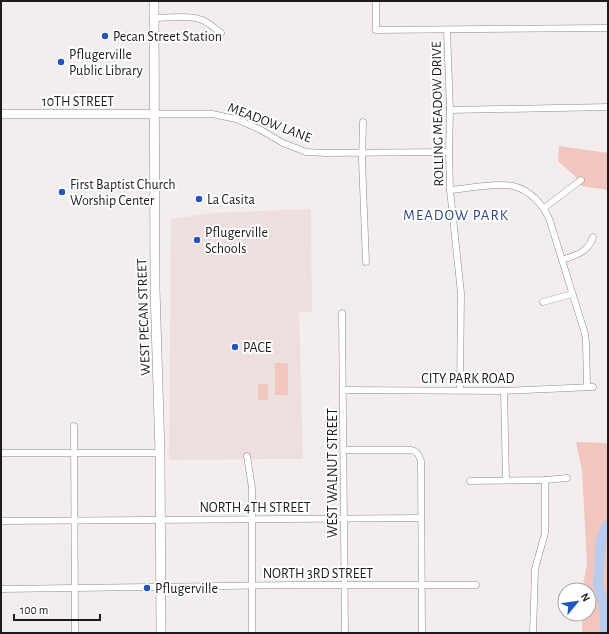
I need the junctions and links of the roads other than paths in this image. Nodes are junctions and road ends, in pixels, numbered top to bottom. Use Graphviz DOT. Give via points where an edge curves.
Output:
graph roads {
  1 [pos="154,1"];
  2 [pos="376,1"];
  3 [pos="154,18"];
  4 [pos="608,28"];
  5 [pos="447,30"];
  6 [pos="221,33"];
  7 [pos="608,107"];
  8 [pos="450,110"];
  9 [pos="1,114"];
  10 [pos="154,114"];
  11 [pos="363,122"];
  12 [pos="449,152"];
  13 [pos="362,153"];
  14 [pos="581,180"];
  15 [pos="450,190"];
  16 [pos="544,208"];
  17 [pos="593,237"];
  18 [pos="562,260"];
  19 [pos="366,262"];
  20 [pos="572,294"];
  21 [pos="543,302"];
  22 [pos="342,313"];
  23 [pos="343,390"];
  24 [pos="460,390"];
  25 [pos="504,390"];
  26 [pos="74,426"];
  27 [pos="344,450"];
  28 [pos="1,453"];
  29 [pos="74,453"];
  30 [pos="160,454"];
  31 [pos="247,456"];
  32 [pos="567,478"];
  33 [pos="470,480"];
  34 [pos="506,480"];
  35 [pos="545,480"];
  36 [pos="421,518"];
  37 [pos="252,519"];
  38 [pos="344,519"];
  39 [pos="160,520"];
  40 [pos="1,521"];
  41 [pos="74,521"];
  42 [pos="344,585"];
  43 [pos="422,585"];
  44 [pos="161,586"];
  45 [pos="252,586"];
  46 [pos="476,586"];
  47 [pos="1,589"];
  48 [pos="74,589"];
  49 [pos="75,633"];
  50 [pos="161,633"];
  51 [pos="252,633"];
  52 [pos="346,633"];
  53 [pos="422,633"];
  54 [pos="533,633"];
  1 -- 3 [label="main road, WEST PECAN STREET"];
  2 -- 5 [label="street" via="376,30"];
  3 -- 6 [label="street" via="199,18"];
  3 -- 10 [label="main road, WEST PECAN STREET"];
  4 -- 5 [label="street"];
  5 -- 8 [label="street, ROLLING MEADOW DRIVE"];
  7 -- 8 [label="street"];
  8 -- 12 [label="street, ROLLING MEADOW DRIVE"];
  9 -- 10 [label="street, 10TH STREET"];
  10 -- 13 [label="street, MEADOW LANE" via="212,114 236,119 306,152"];
  10 -- 30 [label="main road, WEST PECAN STREET" via="155,289"];
  11 -- 13 [label="street"];
  12 -- 13 [label="street, MEADOW LANE"];
  12 -- 15 [label="street, ROLLING MEADOW DRIVE"];
  13 -- 19 [label="street"];
  14 -- 16 [label="street"];
  15 -- 16 [label="street" via="494,185 512,186 522,189 539,201"];
  15 -- 24 [label="street, ROLLING MEADOW DRIVE" via="461,293"];
  16 -- 18 [label="street"];
  17 -- 18 [label="street" via="585,250"];
  18 -- 20 [label="street"];
  20 -- 21 [label="street"];
  20 -- 25 [label="street, CITY PARK ROAD" via="586,338 590,387"];
  22 -- 23 [label="street, WEST WALNUT STREET"];
  23 -- 24 [label="street, CITY PARK ROAD"];
  23 -- 27 [label="street, WEST WALNUT STREET"];
  24 -- 25 [label="street, CITY PARK ROAD"];
  25 -- 34 [label="street"];
  26 -- 29 [label="street"];
  27 -- 36 [label="street" via="414,450 418,453 421,461"];
  27 -- 38 [label="street, WEST WALNUT STREET"];
  28 -- 29 [label="street"];
  29 -- 30 [label="street"];
  29 -- 41 [label="street"];
  30 -- 39 [label="main road, WEST PECAN STREET"];
  31 -- 37 [label="street" via="252,488"];
  32 -- 35 [label="street"];
  33 -- 34 [label="street"];
  34 -- 35 [label="street"];
  35 -- 54 [label="street" via="545,533 535,569"];
  36 -- 38 [label="street, NORTH 4TH STREET"];
  36 -- 43 [label="street"];
  37 -- 38 [label="street, NORTH 4TH STREET"];
  37 -- 39 [label="street, NORTH 4TH STREET"];
  37 -- 45 [label="street"];
  38 -- 42 [label="street, WEST WALNUT STREET"];
  39 -- 41 [label="street, NORTH 4TH STREET"];
  39 -- 44 [label="main road, WEST PECAN STREET"];
  40 -- 41 [label="street, NORTH 4TH STREET"];
  41 -- 48 [label="street"];
  42 -- 43 [label="street, NORTH 3RD STREET"];
  42 -- 45 [label="street, NORTH 3RD STREET"];
  42 -- 52 [label="street, WEST WALNUT STREET"];
  43 -- 46 [label="street, NORTH 3RD STREET"];
  43 -- 53 [label="street"];
  44 -- 45 [label="street, NORTH 3RD STREET"];
  44 -- 48 [label="street, NORTH 3RD STREET"];
  44 -- 50 [label="main road, WEST PECAN STREET"];
  45 -- 51 [label="street"];
  47 -- 48 [label="street, NORTH 3RD STREET"];
  48 -- 49 [label="street"];
}
